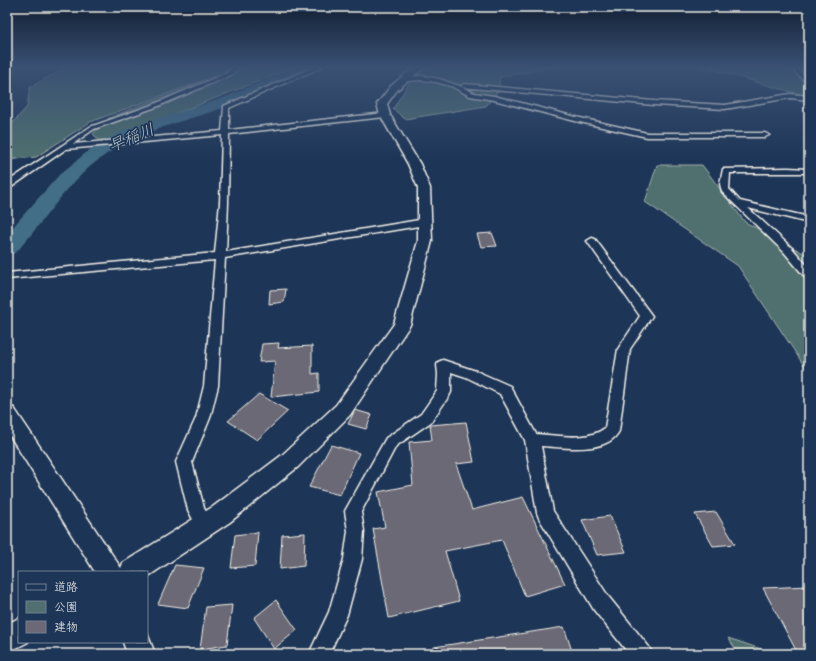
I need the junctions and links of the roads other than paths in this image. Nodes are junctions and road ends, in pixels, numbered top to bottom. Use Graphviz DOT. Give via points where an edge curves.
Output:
graph roads {
  1 [pos="172,98"];
  2 [pos="248,98"];
  3 [pos="385,98"];
  4 [pos="493,98"];
  5 [pos="585,98"];
  6 [pos="779,98"];
  7 [pos="385,115"];
  8 [pos="226,132"];
  9 [pos="765,135"];
  10 [pos="65,147"];
  11 [pos="809,171"];
  12 [pos="7,186"];
  13 [pos="737,203"];
  14 [pos="809,220"];
  15 [pos="424,222"];
  16 [pos="592,241"];
  17 [pos="221,256"];
  18 [pos="809,275"];
  19 [pos="7,276"];
  20 [pos="7,414"];
  21 [pos="532,440"];
  22 [pos="205,525"];
  23 [pos="109,571"];
  24 [pos="134,571"];
  25 [pos="18,632"];
  26 [pos="7,638"];
  27 [pos="137,643"];
  28 [pos="141,654"];
  29 [pos="319,654"];
  30 [pos="642,654"];
  1 -- 10 [label="street" via="92,128"];
  2 -- 8 [label="street" via="226,107"];
  3 -- 7 [label="street" via="382,104"];
  4 -- 9 [label="street" via="640,134"];
  5 -- 6 [label="street" via="725,107"];
  7 -- 8 [label="street"];
  7 -- 15 [label="street" via="414,164 424,188"];
  8 -- 10 [label="street"];
  8 -- 17 [label="street"];
  10 -- 12 [label="street"];
  11 -- 13 [label="street" via="726,171 725,190"];
  13 -- 14 [label="street"];
  13 -- 18 [label="street" via="788,250"];
  15 -- 17 [label="street"];
  15 -- 22 [label="street" via="425,241 402,325 342,410 290,460"];
  16 -- 21 [label="street" via="646,316 624,348 612,431 603,438 588,442"];
  17 -- 19 [label="street"];
  17 -- 22 [label="street" via="212,386 203,418 184,462 196,510"];
  20 -- 23 [label="street"];
  21 -- 29 [label="street" via="505,390 471,374 443,365 444,392 426,418 391,442 353,511 356,530 353,559 338,615"];
  21 -- 30 [label="street" via="545,513 601,604"];
  22 -- 24 [label="street"];
  25 -- 26 [label="street"];
  27 -- 28 [label="street"];
}
